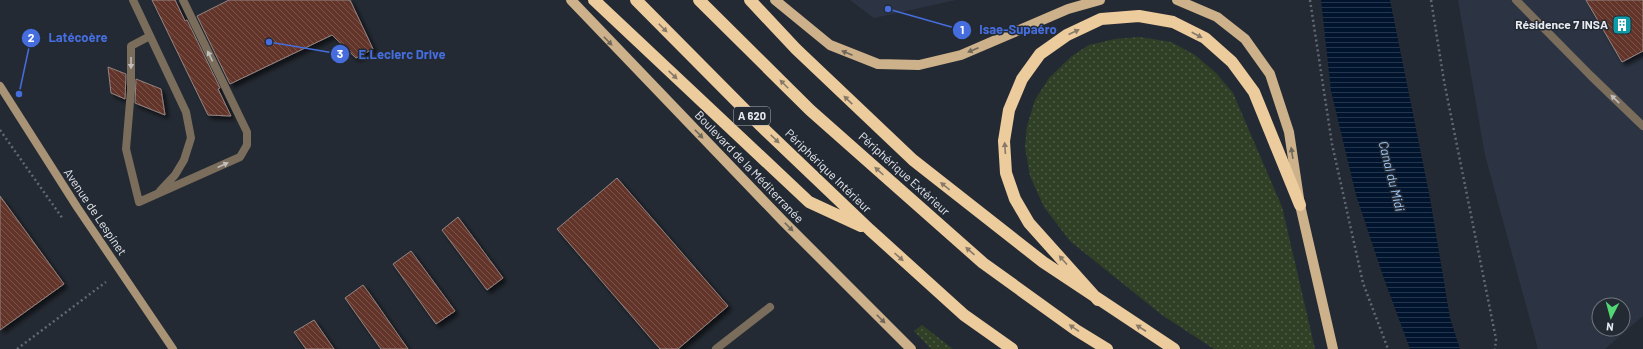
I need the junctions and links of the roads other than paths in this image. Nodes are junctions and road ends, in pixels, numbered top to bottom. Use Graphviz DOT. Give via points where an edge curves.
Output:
graph roads {
  1 [pos="133,0"];
  2 [pos="183,0"];
  3 [pos="571,0"];
  4 [pos="594,0"];
  5 [pos="636,0"];
  6 [pos="699,0"];
  7 [pos="750,0"];
  8 [pos="775,0"];
  9 [pos="1100,0"];
  10 [pos="1177,0"];
  11 [pos="1516,0"];
  12 [pos="150,36"];
  13 [pos="0,86"];
  14 [pos="1643,126"];
  15 [pos="156,194"];
  16 [pos="1300,205"];
  17 [pos="870,230"];
  18 [pos="1098,300"];
  19 [pos="770,307"];
  20 [pos="173,349"];
  21 [pos="716,349"];
  22 [pos="911,349"];
  23 [pos="1012,349"];
  24 [pos="1107,349"];
  25 [pos="1174,349"];
  26 [pos="1333,349"];
  1 -- 12 [label="street"];
  15 -- 2 [label="street, one-way" via="240,157 247,145 247,132"];
  3 -- 22 [label="main road, Boulevard de la Méditerranée, one-way" via="777,215"];
  4 -- 17 [label="highway, one-way" via="809,202"];
  5 -- 17 [label="highway, Périphérique Intérieur / A 620, one-way" via="761,126"];
  24 -- 6 [label="highway, Périphérique Extérieur, one-way" via="1076,330 983,263 810,110"];
  18 -- 7 [label="highway, one-way" via="1043,262 913,160 796,49"];
  9 -- 8 [label="main road, one-way" via="1068,9 961,55 919,65 878,64 830,45"];
  16 -- 10 [label="main road, one-way" via="1289,132 1270,74 1245,39 1217,17"];
  14 -- 11 [label="street, one-way"];
  12 -- 15 [label="street" via="186,112 191,138 184,160 175,175"];
  12 -- 15 [label="street, one-way" via="131,46 131,90 126,149 138,202"];
  13 -- 20 [label="street, Avenue de Lespinet" via="77,207"];
  18 -- 16 [label="highway, one-way" via="1029,223 1015,199 1006,173 1004,141 1009,110 1022,79 1040,54 1067,35 1101,19 1139,16 1173,22 1205,38 1232,62 1254,92"];
  16 -- 26 [label="main road"];
  17 -- 23 [label="highway, Périphérique Intérieur / A 620, one-way" via="964,315"];
  25 -- 18 [label="highway, one-way"];
  19 -- 21 [label="street"];
}
